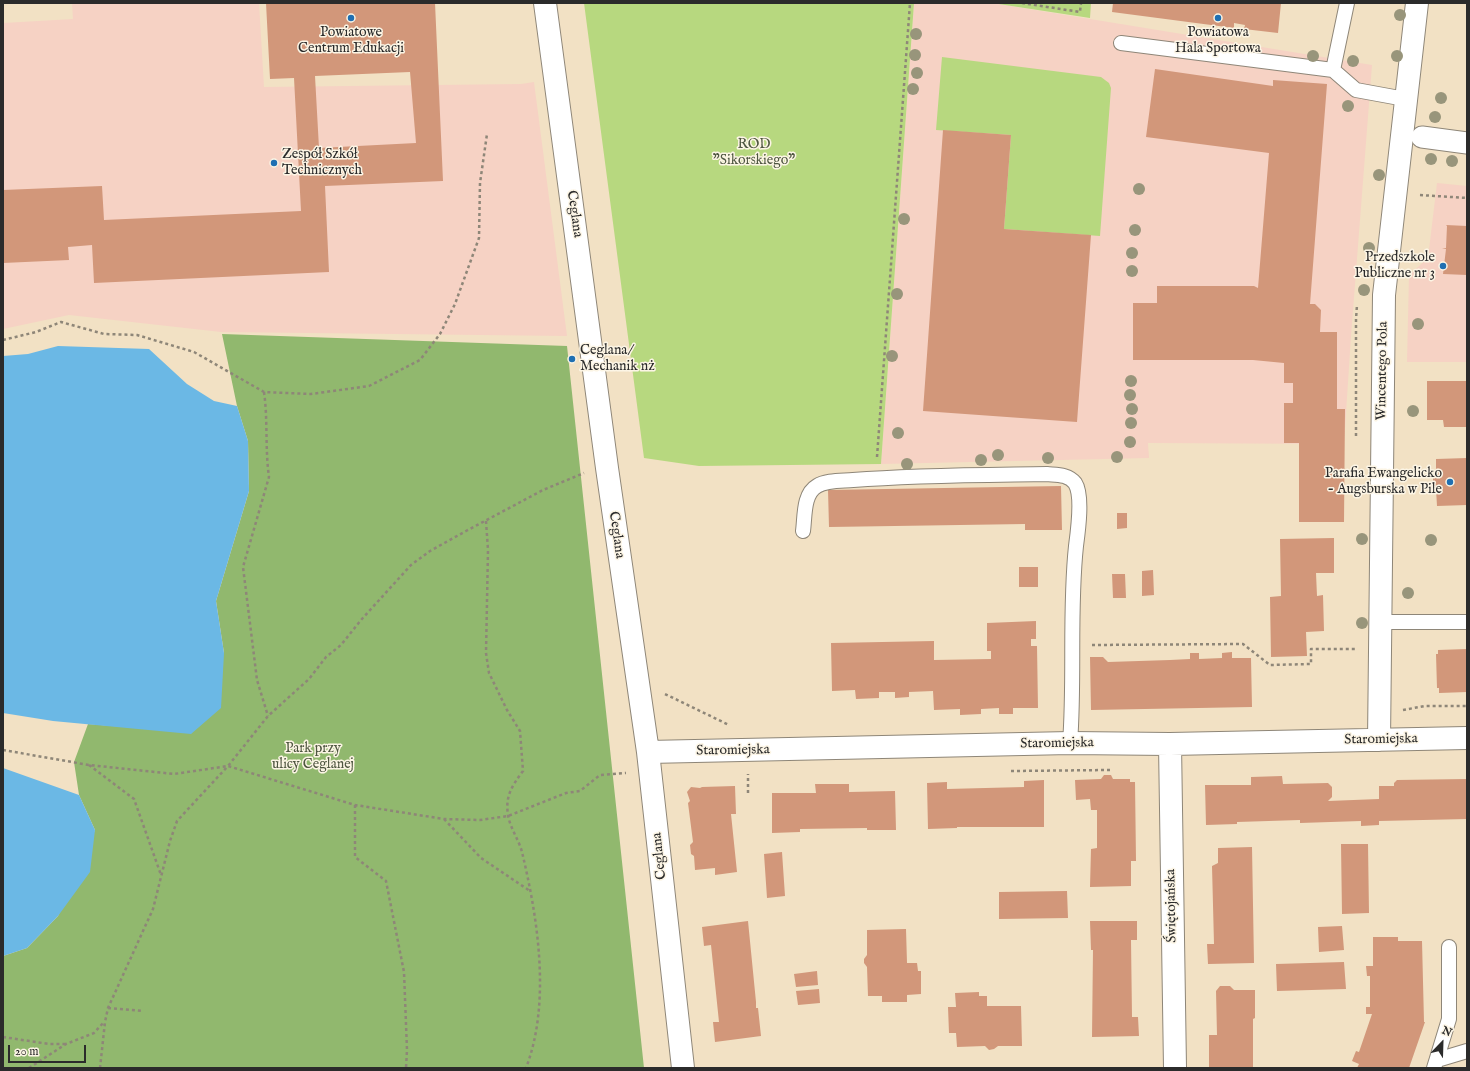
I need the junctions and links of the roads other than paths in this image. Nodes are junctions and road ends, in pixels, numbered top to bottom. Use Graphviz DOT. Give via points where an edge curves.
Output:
graph roads {
  1 [pos="546,3"];
  2 [pos="1347,3"];
  3 [pos="1417,3"];
  4 [pos="1121,43"];
  5 [pos="1333,70"];
  6 [pos="1405,99"];
  7 [pos="1422,137"];
  8 [pos="1467,143"];
  9 [pos="803,531"];
  10 [pos="1380,622"];
  11 [pos="1467,622"];
  12 [pos="1467,738"];
  13 [pos="1379,740"];
  14 [pos="1070,743"];
  15 [pos="1170,744"];
  16 [pos="649,762"];
  17 [pos="1449,947"];
  18 [pos="1467,1051"];
  19 [pos="1435,1064"];
  20 [pos="683,1068"];
  21 [pos="1175,1068"];
  1 -- 16 [label="street, Ceglana" via="607,468"];
  2 -- 5 [label="lane"];
  3 -- 6 [label="street, Wincentego Pola"];
  4 -- 5 [label="lane"];
  5 -- 6 [label="lane" via="1356,90"];
  6 -- 10 [label="street, Wincentego Pola" via="1384,295"];
  7 -- 8 [label="street"];
  9 -- 14 [label="lane" via="810,493 817,486 827,483 891,478 1065,475 1075,483 1079,497"];
  10 -- 11 [label="lane"];
  10 -- 13 [label="street, Wincentego Pola"];
  12 -- 13 [label="street, Staromiejska"];
  13 -- 15 [label="street, Staromiejska"];
  14 -- 15 [label="street, Staromiejska"];
  14 -- 16 [label="street, Staromiejska"];
  15 -- 21 [label="street, Świętojańska"];
  16 -- 20 [label="street, Ceglana"];
  17 -- 19 [label="lane" via="1449,1019"];
  18 -- 19 [label="lane"];
}
